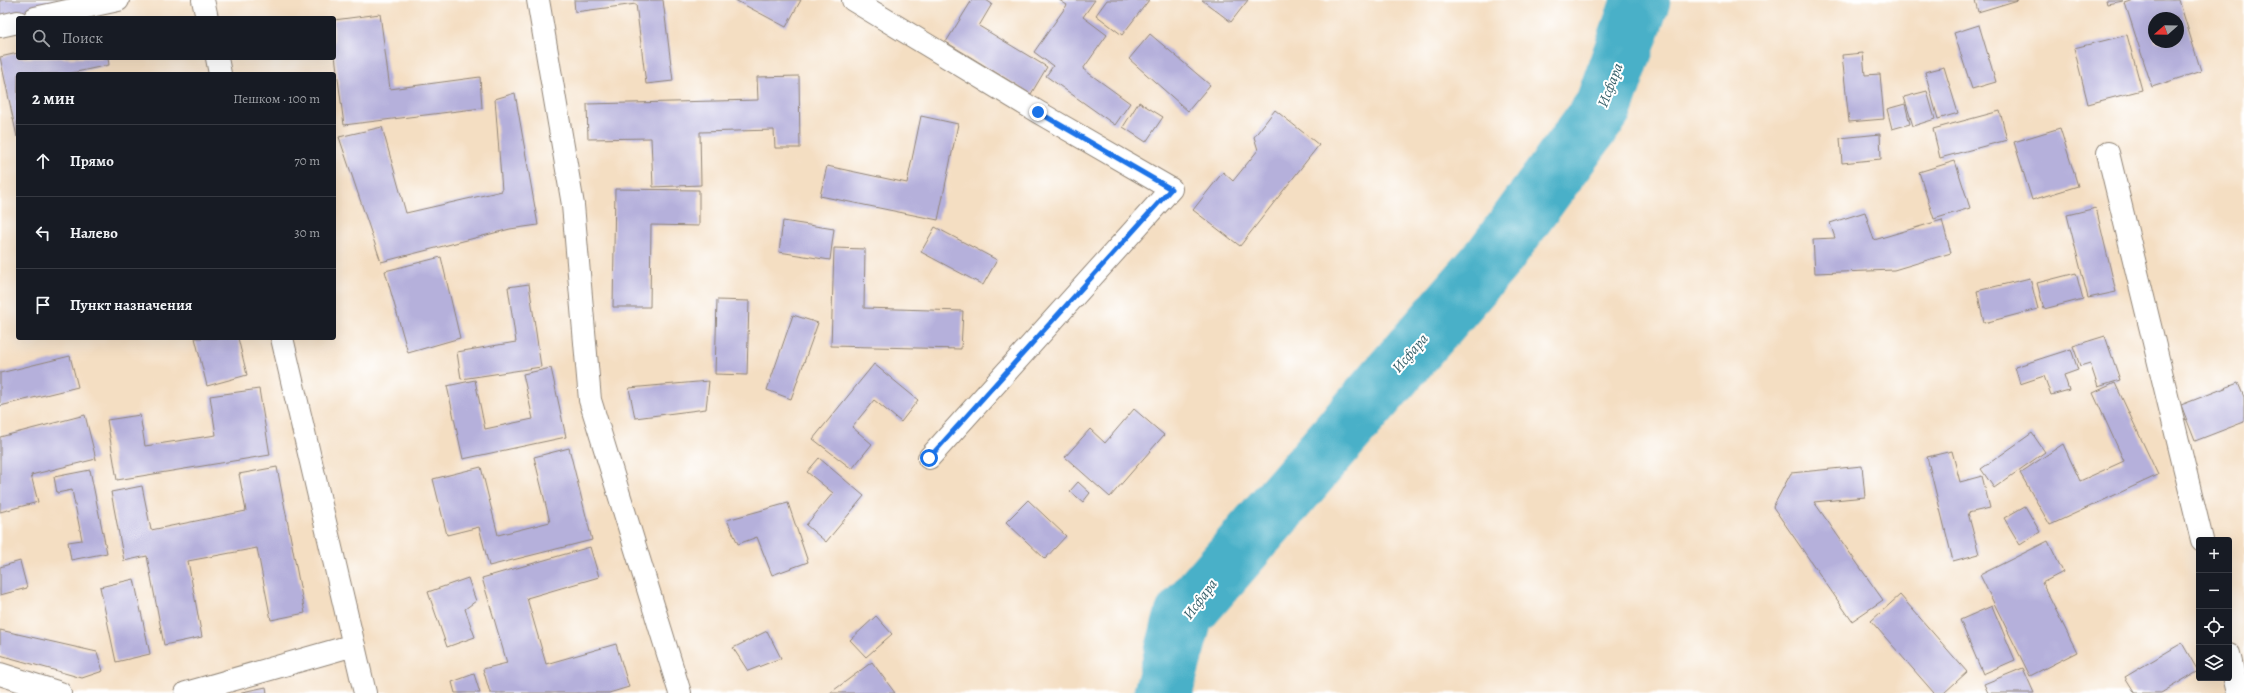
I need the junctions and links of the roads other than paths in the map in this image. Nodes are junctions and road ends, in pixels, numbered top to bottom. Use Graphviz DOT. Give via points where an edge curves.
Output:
graph roads {
  1 [pos="118,0"];
  2 [pos="203,0"];
  3 [pos="538,0"];
  4 [pos="853,0"];
  5 [pos="44,16"];
  6 [pos="207,16"];
  7 [pos="16,22"];
  8 [pos="0,26"];
  9 [pos="217,60"];
  10 [pos="220,72"];
  11 [pos="2108,153"];
  12 [pos="282,340"];
  13 [pos="929,458"];
  14 [pos="2201,537"];
  15 [pos="354,645"];
  16 [pos="2232,667"];
  17 [pos="0,674"];
  18 [pos="60,693"];
  19 [pos="186,693"];
  20 [pos="365,693"];
  21 [pos="680,693"];
  22 [pos="2238,693"];
  1 -- 5 [label="street"];
  2 -- 6 [label="street"];
  3 -- 21 [label="street" via="573,205 590,400"];
  4 -- 13 [label="street" via="1171,189"];
  7 -- 8 [label="street"];
  9 -- 10 [label="street"];
  11 -- 14 [label="street"];
  12 -- 15 [label="street"];
  15 -- 19 [label="street"];
  15 -- 20 [label="street"];
  16 -- 22 [label="street"];
  17 -- 18 [label="street"];
}
